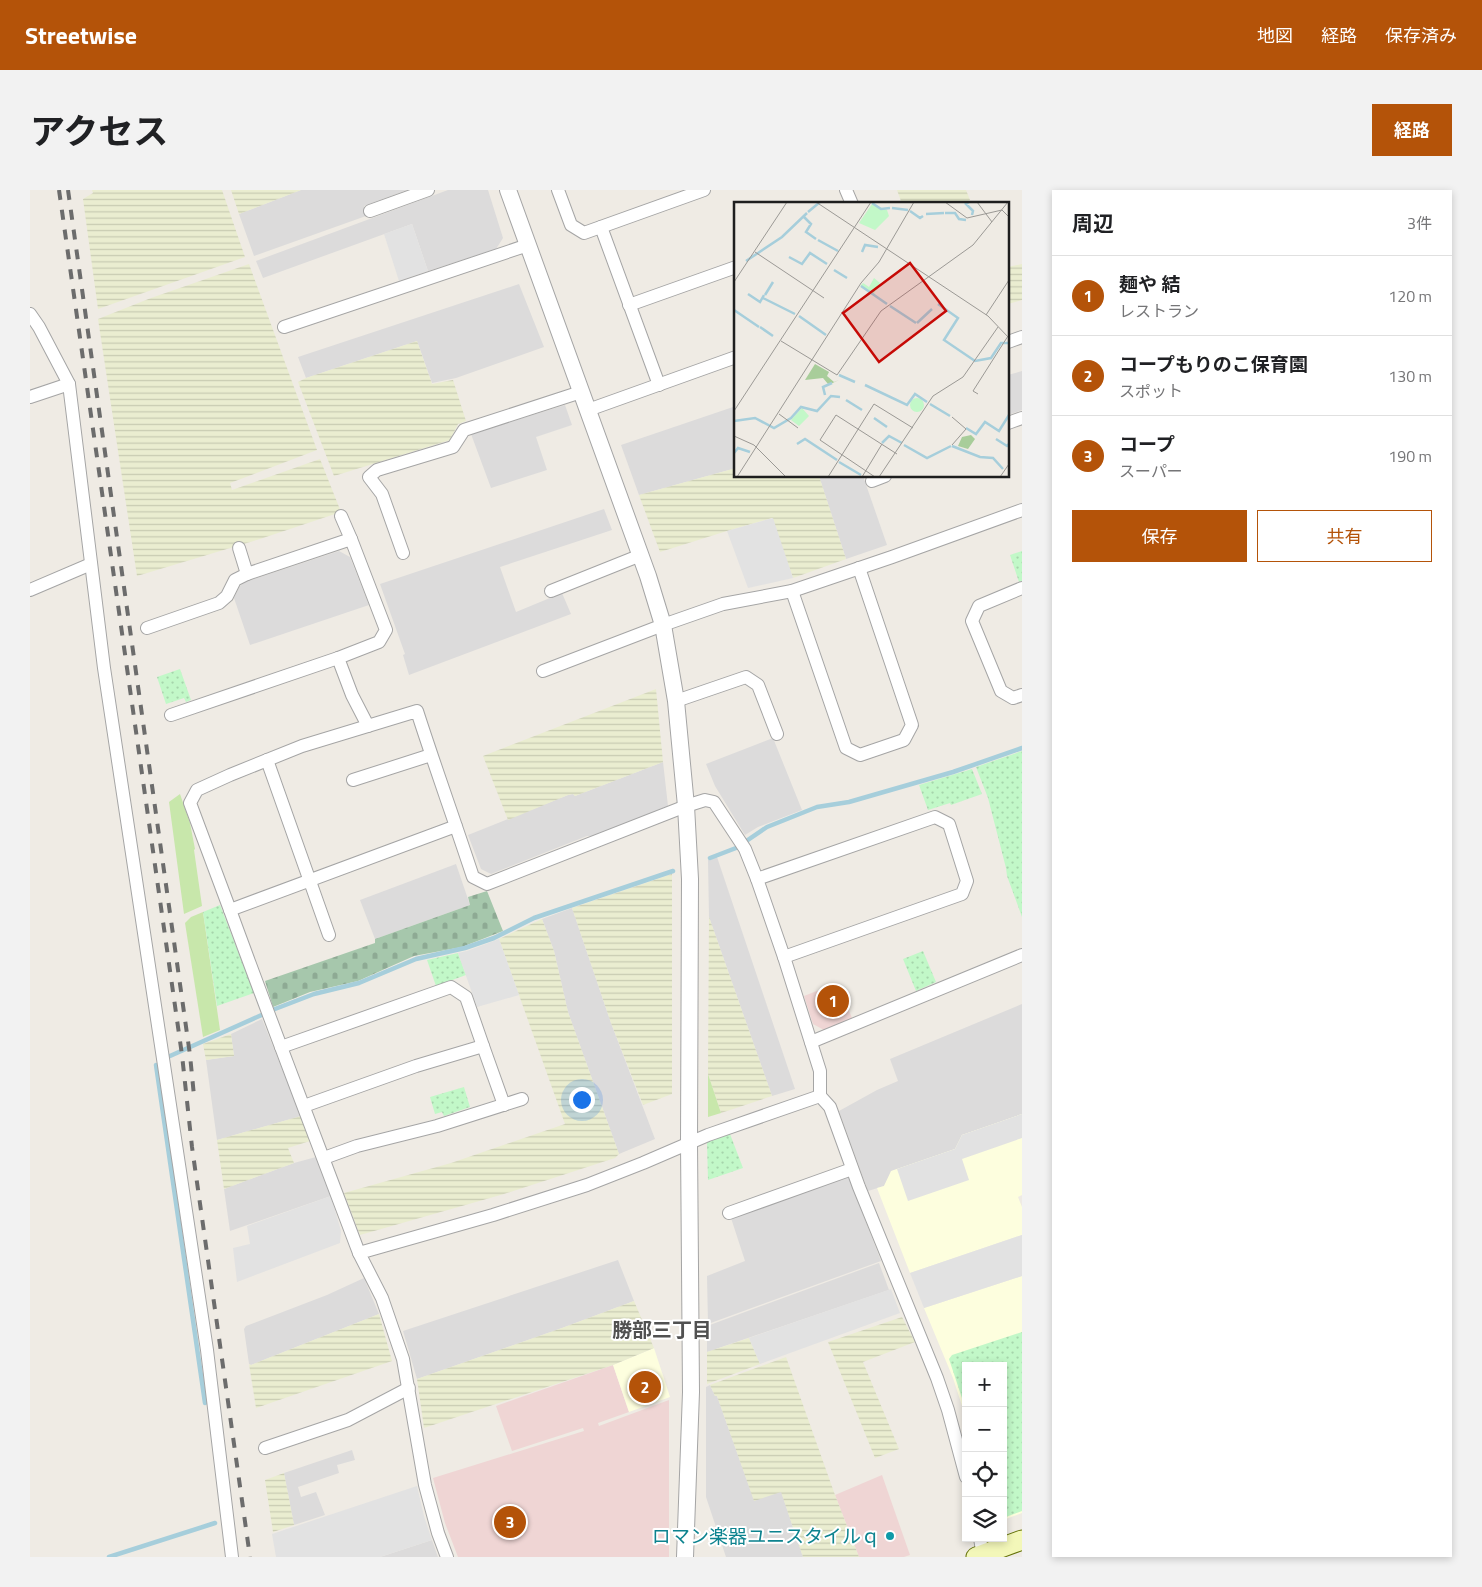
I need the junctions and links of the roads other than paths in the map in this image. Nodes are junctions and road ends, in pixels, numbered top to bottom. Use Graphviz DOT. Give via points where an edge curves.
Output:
graph roads {
  1 [pos="428,190"];
  2 [pos="508,190"];
  3 [pos="558,190"];
  4 [pos="704,190"];
  5 [pos="846,190"];
  6 [pos="851,202"];
  7 [pos="370,211"];
  8 [pos="601,227"];
  9 [pos="528,245"];
  10 [pos="734,268"];
  11 [pos="629,305"];
  12 [pos="30,314"];
  13 [pos="284,327"];
  14 [pos="35,329"];
  15 [pos="1022,337"];
  16 [pos="1009,342"];
  17 [pos="734,358"];
  18 [pos="69,384"];
  19 [pos="658,385"];
  20 [pos="581,392"];
  21 [pos="30,397"];
  22 [pos="588,410"];
  23 [pos="1022,418"];
  24 [pos="1009,423"];
  25 [pos="880,478"];
  26 [pos="872,481"];
  27 [pos="1022,510"];
  28 [pos="341,516"];
  29 [pos="351,540"];
  30 [pos="239,548"];
  31 [pos="403,553"];
  32 [pos="641,555"];
  33 [pos="91,564"];
  34 [pos="858,568"];
  35 [pos="247,574"];
  36 [pos="1022,588"];
  37 [pos="30,590"];
  38 [pos="551,591"];
  39 [pos="792,591"];
  40 [pos="663,625"];
  41 [pos="146,628"];
  42 [pos="338,658"];
  43 [pos="543,671"];
  44 [pos="1022,694"];
  45 [pos="676,701"];
  46 [pos="171,715"];
  47 [pos="368,726"];
  48 [pos="777,734"];
  49 [pos="431,755"];
  50 [pos="267,760"];
  51 [pos="352,780"];
  52 [pos="686,806"];
  53 [pos="456,826"];
  54 [pos="757,879"];
  55 [pos="310,881"];
  56 [pos="230,910"];
  57 [pos="329,935"];
  58 [pos="1022,955"];
  59 [pos="784,957"];
  60 [pos="811,1042"];
  61 [pos="483,1046"];
  62 [pos="280,1047"];
  63 [pos="820,1096"];
  64 [pos="522,1099"];
  65 [pos="504,1105"];
  66 [pos="304,1106"];
  67 [pos="689,1143"];
  68 [pos="324,1158"];
  69 [pos="852,1169"];
  70 [pos="729,1214"];
  71 [pos="359,1252"];
  72 [pos="409,1388"];
  73 [pos="265,1448"];
  74 [pos="962,1462"];
  75 [pos="1022,1540"];
  76 [pos="980,1552"];
  77 [pos="232,1557"];
  78 [pos="447,1557"];
  79 [pos="685,1557"];
  1 -- 7 [label="street"];
  2 -- 9 [label="street"];
  3 -- 8 [label="street" via="571,225 584,233"];
  4 -- 8 [label="street"];
  5 -- 6 [label="street"];
  8 -- 11 [label="street"];
  9 -- 13 [label="street"];
  9 -- 20 [label="street"];
  10 -- 11 [label="street"];
  11 -- 19 [label="street"];
  12 -- 14 [label="street"];
  14 -- 18 [label="street"];
  15 -- 16 [label="street"];
  17 -- 19 [label="street"];
  18 -- 21 [label="street"];
  18 -- 33 [label="street"];
  19 -- 22 [label="street"];
  20 -- 22 [label="street"];
  20 -- 31 [label="street" via="464,430 453,447 377,470 370,477 382,494"];
  22 -- 32 [label="street"];
  23 -- 24 [label="street"];
  25 -- 26 [label="street"];
  27 -- 34 [label="street"];
  28 -- 29 [label="street"];
  29 -- 35 [label="street"];
  29 -- 42 [label="street" via="386,630 380,642"];
  30 -- 35 [label="street"];
  32 -- 38 [label="street"];
  32 -- 40 [label="street"];
  33 -- 37 [label="street"];
  33 -- 77 [label="street" via="206,1350"];
  34 -- 39 [label="street"];
  34 -- 39 [label="street" via="912,725 904,740 860,755 846,748"];
  35 -- 41 [label="street" via="235,580 227,596 219,603"];
  36 -- 44 [label="street" via="979,606 972,621 1001,691 1013,698"];
  39 -- 40 [label="street" via="723,604"];
  40 -- 43 [label="street"];
  40 -- 45 [label="street"];
  42 -- 46 [label="street"];
  42 -- 47 [label="street" via="352,696"];
  45 -- 48 [label="street" via="746,677 758,685"];
  45 -- 52 [label="street"];
  47 -- 49 [label="street" via="417,711"];
  47 -- 50 [label="street"];
  49 -- 51 [label="street"];
  49 -- 53 [label="street"];
  50 -- 55 [label="street"];
  50 -- 56 [label="street" via="197,790 190,803"];
  52 -- 53 [label="street" via="487,884 473,877"];
  52 -- 54 [label="street" via="705,800 714,802 742,845"];
  52 -- 67 [label="street" via="690,879"];
  53 -- 55 [label="street"];
  54 -- 59 [label="street"];
  54 -- 59 [label="street" via="935,817 948,824 967,880 962,894"];
  55 -- 56 [label="street"];
  55 -- 57 [label="street"];
  56 -- 62 [label="street"];
  58 -- 60 [label="street"];
  59 -- 60 [label="street"];
  60 -- 63 [label="street" via="820,1071"];
  61 -- 62 [label="street" via="466,997 451,987"];
  61 -- 65 [label="street"];
  61 -- 66 [label="street"];
  62 -- 66 [label="street"];
  63 -- 67 [label="street"];
  63 -- 69 [label="street" via="830,1107"];
  64 -- 65 [label="street"];
  65 -- 68 [label="street"];
  66 -- 68 [label="street"];
  67 -- 71 [label="street" via="587,1185"];
  67 -- 79 [label="street" via="691,1392"];
  68 -- 71 [label="street"];
  69 -- 70 [label="street"];
  69 -- 74 [label="street" via="937,1378"];
  71 -- 72 [label="street" via="382,1298 403,1359"];
  72 -- 73 [label="street" via="348,1420"];
  72 -- 78 [label="street" via="425,1485"];
  75 -- 76 [label="main road"];
}
